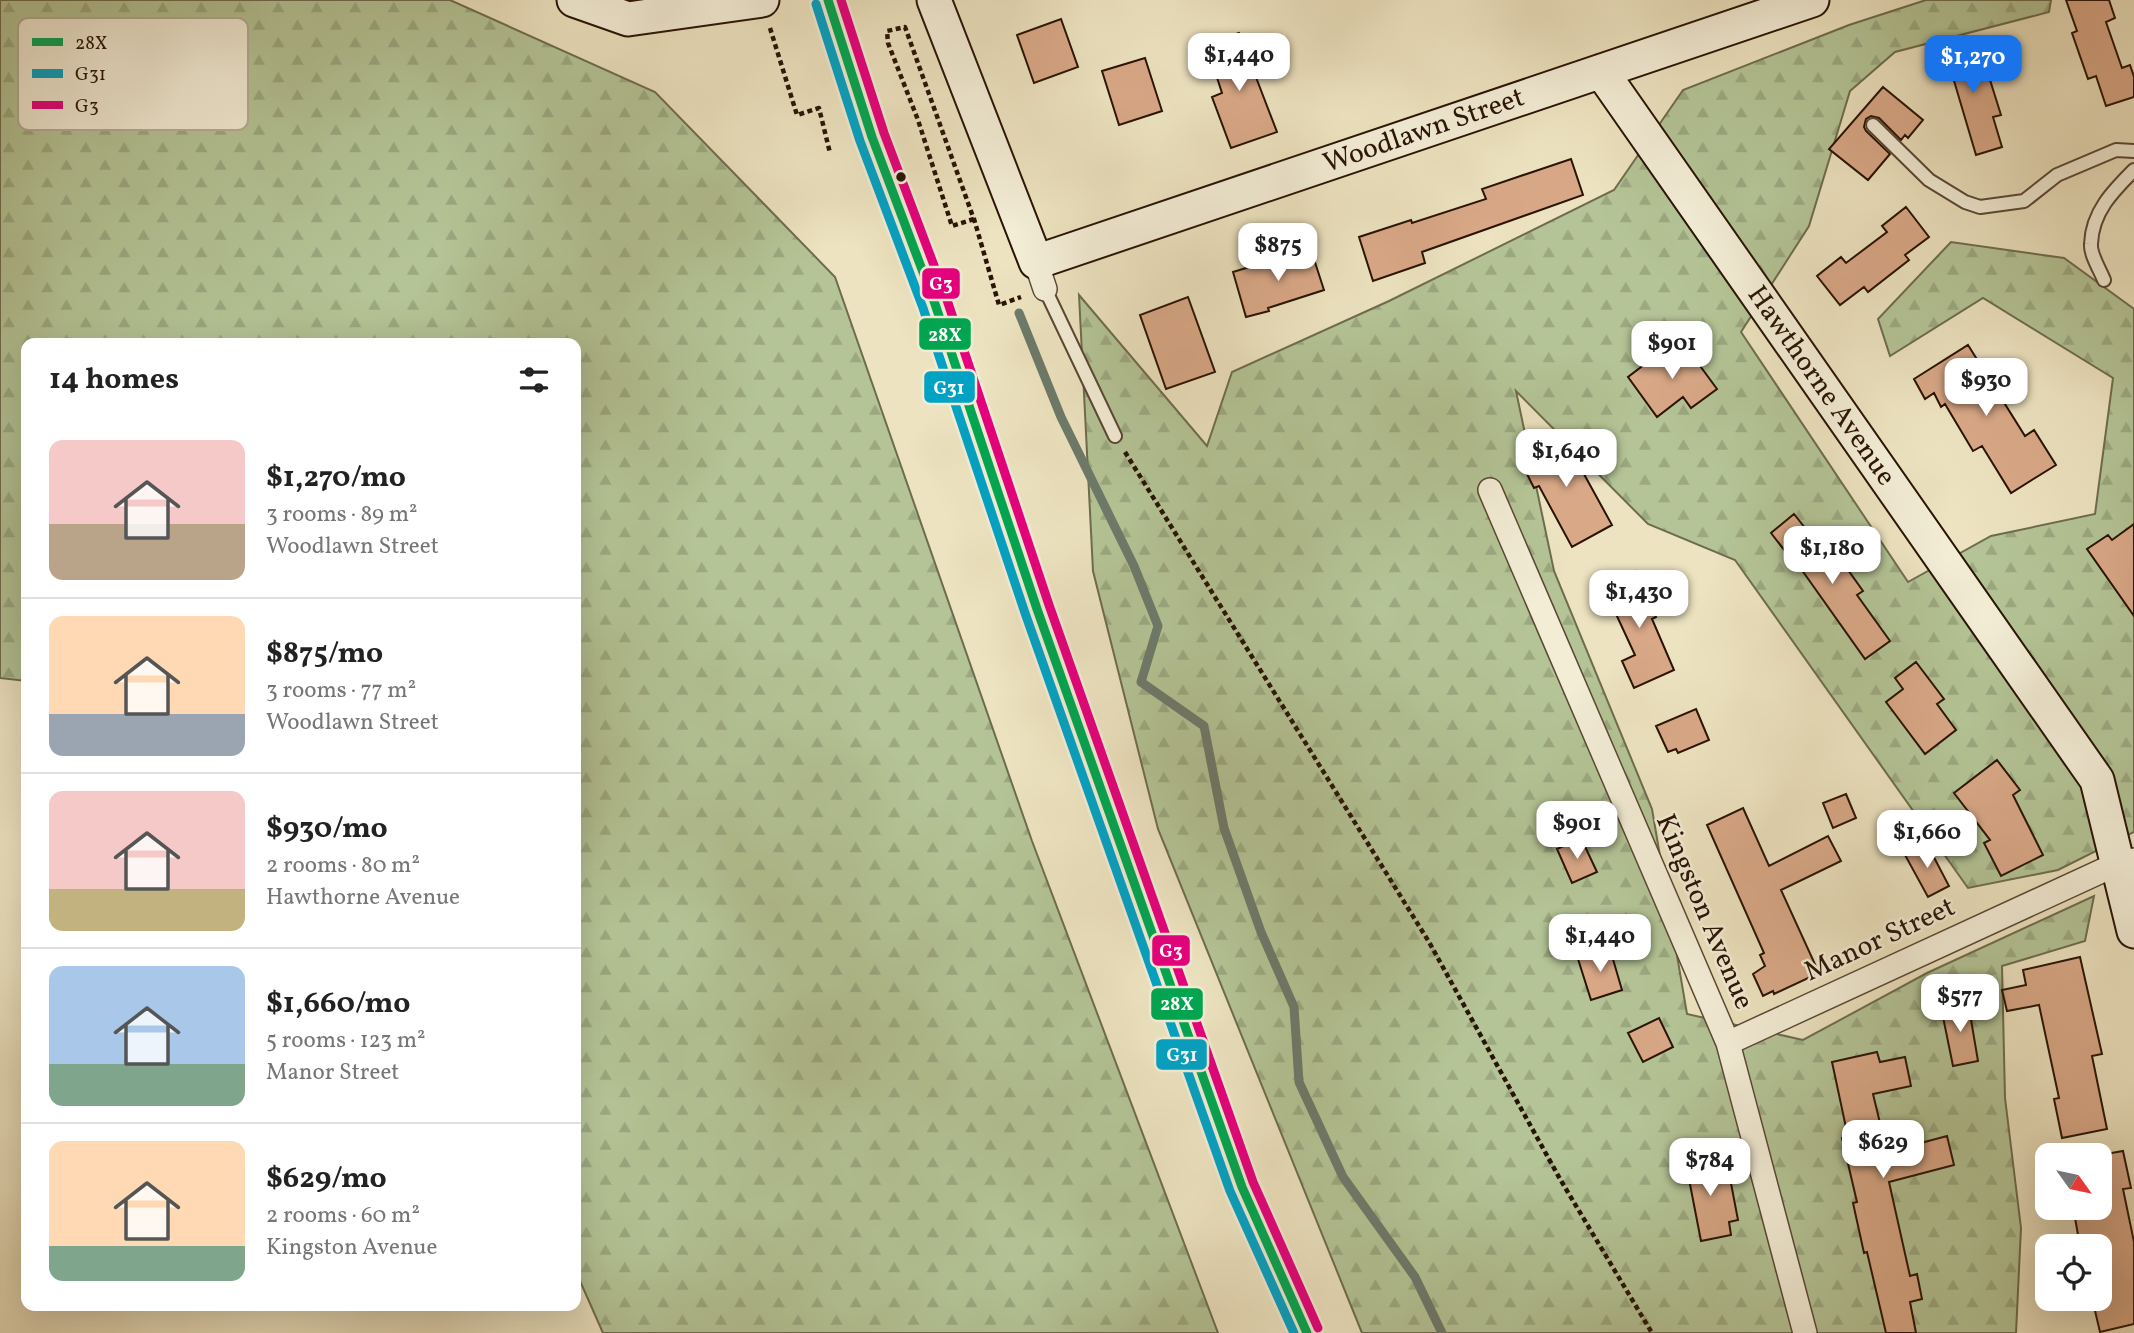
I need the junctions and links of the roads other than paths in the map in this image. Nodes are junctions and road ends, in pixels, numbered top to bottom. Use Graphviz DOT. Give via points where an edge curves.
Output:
graph roads {
  1 [pos="574,0"];
  2 [pos="828,0"];
  3 [pos="934,0"];
  4 [pos="1805,1"];
  5 [pos="766,14"];
  6 [pos="1601,71"];
  7 [pos="1873,125"];
  8 [pos="2134,151"];
  9 [pos="2134,170"];
  10 [pos="1041,276"];
  11 [pos="2104,280"];
  12 [pos="1115,436"];
  13 [pos="1489,490"];
  14 [pos="2126,861"];
  15 [pos="2134,931"];
  16 [pos="1728,1043"];
  17 [pos="1307,1333"];
  18 [pos="1805,1333"];
  1 -- 5 [label="street" via="628,19"];
  2 -- 17 [label="lane" via="872,137 935,304 1037,609 1237,1174"];
  3 -- 10 [label="street"];
  4 -- 6 [label="street, Woodlawn Street"];
  6 -- 10 [label="street, Woodlawn Street"];
  6 -- 14 [label="street, Hawthorne Avenue" via="2097,780"];
  7 -- 8 [label="lane" via="1929,180 1980,208 2024,201 2057,175 2116,150"];
  9 -- 11 [label="lane" via="2105,200 2098,215 2090,246"];
  10 -- 12 [label="lane"];
  13 -- 16 [label="street, Kingston Avenue"];
  14 -- 15 [label="street, Hawthorne Avenue"];
  14 -- 16 [label="street, Manor Street"];
  16 -- 18 [label="street, Kingston Avenue"];
}
